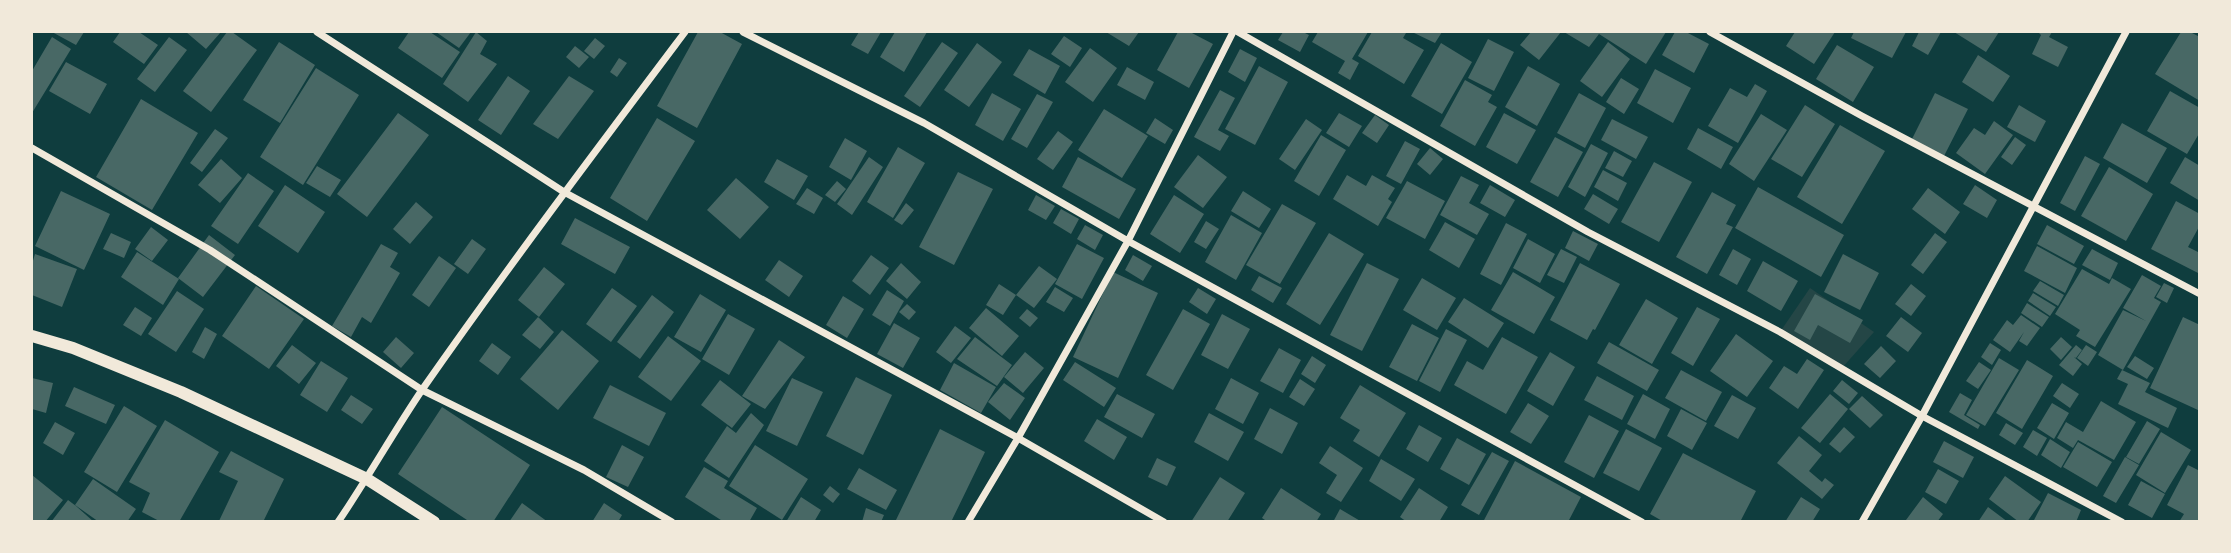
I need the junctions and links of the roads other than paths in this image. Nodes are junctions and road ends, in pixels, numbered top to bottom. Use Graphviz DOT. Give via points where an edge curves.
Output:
graph roads {
  1 [pos="317,32"];
  2 [pos="685,32"];
  3 [pos="743,32"];
  4 [pos="1235,32"];
  5 [pos="1710,32"];
  6 [pos="2126,32"];
  7 [pos="32,148"];
  8 [pos="564,192"];
  9 [pos="2033,206"];
  10 [pos="1128,241"];
  11 [pos="2200,294"];
  12 [pos="32,336"];
  13 [pos="422,390"];
  14 [pos="1923,416"];
  15 [pos="1018,438"];
  16 [pos="368,478"];
  17 [pos="338,522"];
  18 [pos="434,522"];
  19 [pos="672,522"];
  20 [pos="968,522"];
  21 [pos="1164,522"];
  22 [pos="1642,522"];
  23 [pos="1862,522"];
  24 [pos="2122,522"];
  1 -- 8 [label="street"];
  2 -- 8 [label="street"];
  3 -- 10 [label="street" via="924,123"];
  4 -- 10 [label="street"];
  4 -- 14 [label="street" via="1588,232 1796,341"];
  5 -- 9 [label="street"];
  6 -- 9 [label="street"];
  7 -- 13 [label="street" via="210,250"];
  8 -- 13 [label="street"];
  8 -- 15 [label="street"];
  9 -- 11 [label="street"];
  9 -- 14 [label="street"];
  10 -- 15 [label="street"];
  10 -- 22 [label="street"];
  12 -- 16 [label="street" via="181,392"];
  13 -- 16 [label="street"];
  13 -- 19 [label="street" via="584,470"];
  14 -- 23 [label="street"];
  14 -- 24 [label="street"];
  15 -- 20 [label="street"];
  15 -- 21 [label="street"];
  16 -- 17 [label="street"];
  16 -- 18 [label="street"];
}
